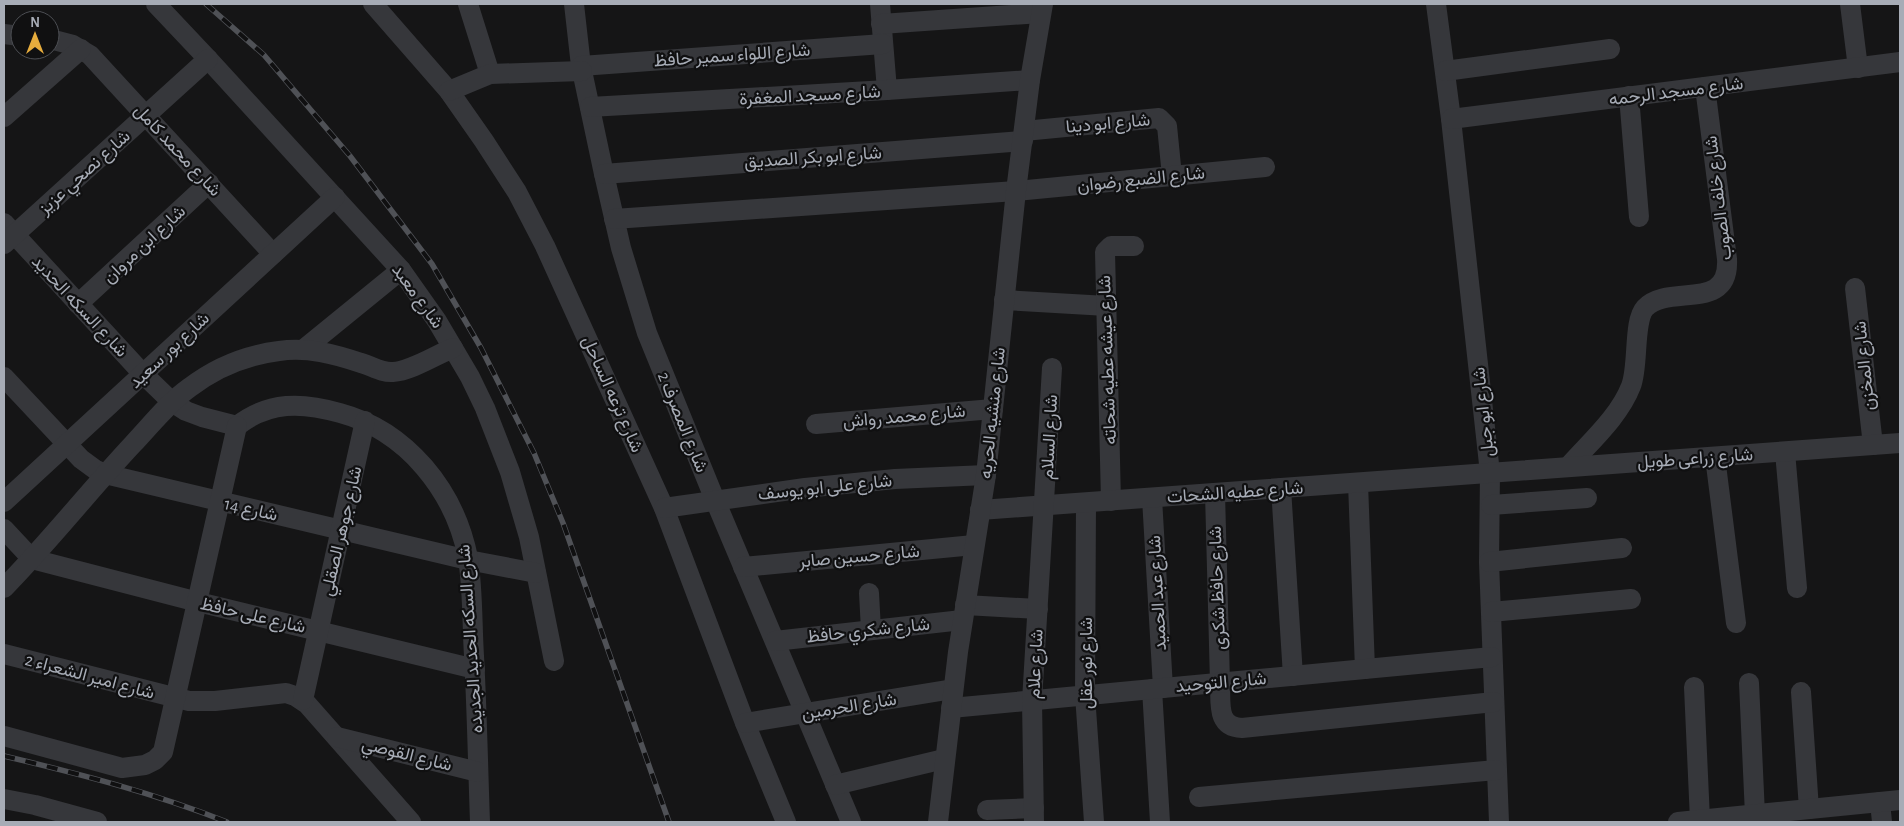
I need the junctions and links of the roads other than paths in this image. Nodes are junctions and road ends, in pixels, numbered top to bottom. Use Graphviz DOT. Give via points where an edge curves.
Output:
graph roads {
  1 [pos="156,4"];
  2 [pos="373,4"];
  3 [pos="468,4"];
  4 [pos="574,4"];
  5 [pos="880,4"];
  6 [pos="1436,4"];
  7 [pos="1850,4"];
  8 [pos="1042,8"];
  9 [pos="882,34"];
  10 [pos="60,41"];
  11 [pos="80,49"];
  12 [pos="1610,49"];
  13 [pos="208,59"];
  14 [pos="1900,62"];
  15 [pos="581,68"];
  16 [pos="1858,68"];
  17 [pos="1445,72"];
  18 [pos="490,74"];
  19 [pos="1030,80"];
  20 [pos="1705,87"];
  21 [pos="886,90"];
  22 [pos="449,91"];
  23 [pos="1629,96"];
  24 [pos="590,107"];
  25 [pos="146,116"];
  26 [pos="4,117"];
  27 [pos="1451,119"];
  28 [pos="1023,136"];
  29 [pos="1265,167"];
  30 [pos="604,174"];
  31 [pos="1172,176"];
  32 [pos="209,183"];
  33 [pos="1016,191"];
  34 [pos="335,198"];
  35 [pos="1639,217"];
  36 [pos="614,219"];
  37 [pos="7,234"];
  38 [pos="1134,246"];
  39 [pos="274,254"];
  40 [pos="401,270"];
  41 [pos="1855,288"];
  42 [pos="1004,300"];
  43 [pos="78,304"];
  44 [pos="1106,306"];
  45 [pos="453,348"];
  46 [pos="304,349"];
  47 [pos="1052,368"];
  48 [pos="143,374"];
  49 [pos="4,377"];
  50 [pos="172,402"];
  51 [pos="993,409"];
  52 [pos="365,422"];
  53 [pos="816,424"];
  54 [pos="237,426"];
  55 [pos="1900,443"];
  56 [pos="66,445"];
  57 [pos="1873,445"];
  58 [pos="1785,452"];
  59 [pos="1715,457"];
  60 [pos="1568,467"];
  61 [pos="1490,473"];
  62 [pos="105,474"];
  63 [pos="986,475"];
  64 [pos="1358,483"];
  65 [pos="1282,488"];
  66 [pos="1214,493"];
  67 [pos="1152,498"];
  68 [pos="1587,498"];
  69 [pos="715,500"];
  70 [pos="220,501"];
  71 [pos="1111,501"];
  72 [pos="4,502"];
  73 [pos="1086,503"];
  74 [pos="1491,505"];
  75 [pos="1045,506"];
  76 [pos="664,508"];
  77 [pos="980,510"];
  78 [pos="4,528"];
  79 [pos="341,530"];
  80 [pos="974,545"];
  81 [pos="1622,548"];
  82 [pos="32,559"];
  83 [pos="468,560"];
  84 [pos="1489,562"];
  85 [pos="743,567"];
  86 [pos="536,573"];
  87 [pos="4,588"];
  88 [pos="1798,588"];
  89 [pos="869,593"];
  90 [pos="1631,599"];
  91 [pos="198,602"];
  92 [pos="1038,609"];
  93 [pos="964,612"];
  94 [pos="1491,612"];
  95 [pos="1736,623"];
  96 [pos="318,630"];
  97 [pos="871,630"];
  98 [pos="774,641"];
  99 [pos="4,654"];
  100 [pos="1492,657"];
  101 [pos="554,661"];
  102 [pos="474,669"];
  103 [pos="1364,669"];
  104 [pos="1293,676"];
  105 [pos="1220,683"];
  106 [pos="1749,683"];
  107 [pos="1694,687"];
  108 [pos="1158,688"];
  109 [pos="1801,692"];
  110 [pos="1085,695"];
  111 [pos="176,699"];
  112 [pos="952,699"];
  113 [pos="303,700"];
  114 [pos="1032,701"];
  115 [pos="1494,702"];
  116 [pos="805,713"];
  117 [pos="745,723"];
  118 [pos="4,736"];
  119 [pos="337,737"];
  120 [pos="944,759"];
  121 [pos="1496,770"];
  122 [pos="478,772"];
  123 [pos="835,785"];
  124 [pos="1199,797"];
  125 [pos="4,799"];
  126 [pos="1900,800"];
  127 [pos="1880,802"];
  128 [pos="987,810"];
  129 [pos="1805,814"];
  130 [pos="1034,815"];
  131 [pos="1742,818"];
  132 [pos="1700,820"];
  133 [pos="97,822"];
  134 [pos="411,822"];
  135 [pos="480,822"];
  136 [pos="786,822"];
  137 [pos="851,822"];
  138 [pos="938,822"];
  139 [pos="1094,822"];
  140 [pos="1160,822"];
  141 [pos="1498,822"];
  142 [pos="1678,822"];
  143 [pos="1882,822"];
  1 -- 13 [label="street, شارع معبد"];
  2 -- 22 [label="street, شارع ترعه الساحل"];
  3 -- 18 [label="street"];
  4 -- 15 [label="street, شارع المصرف 2"];
  5 -- 9 [label="street"];
  6 -- 17 [label="street, شارع ابو جبل"];
  7 -- 16 [label="street"];
  8 -- 9 [label="street, شارع اللواء سمير حافظ"];
  8 -- 19 [label="street, شارع منشيه الحريه"];
  9 -- 15 [label="street, شارع اللواء سمير حافظ"];
  9 -- 21 [label="street"];
  10 -- 11 [label="street, شارع محمد كامل"];
  11 -- 25 [label="street, شارع محمد كامل" via="90,55"];
  11 -- 26 [label="street"];
  12 -- 17 [label="street"];
  13 -- 25 [label="street, شارع نصحي عزيز"];
  13 -- 34 [label="street, شارع معبد"];
  14 -- 16 [label="street, شارع مسجد الرحمه"];
  15 -- 18 [label="street, شارع اللواء سمير حافظ"];
  15 -- 24 [label="street, شارع المصرف 2"];
  16 -- 20 [label="street, شارع مسجد الرحمه"];
  17 -- 27 [label="street, شارع ابو جبل"];
  18 -- 22 [label="street"];
  19 -- 21 [label="street, شارع مسجد المغفرة"];
  19 -- 28 [label="street, شارع منشيه الحريه"];
  20 -- 23 [label="street, شارع مسجد الرحمه"];
  20 -- 60 [label="street, شارع خلف الصوب" via="1727,259 1726,275 1713,290 1662,299 1644,309 1639,318 1636,370 1626,397 1619,410"];
  21 -- 24 [label="street, شارع مسجد المغفرة"];
  22 -- 76 [label="street, شارع ترعه الساحل" via="516,192 545,246"];
  23 -- 27 [label="street, شارع مسجد الرحمه"];
  23 -- 35 [label="street"];
  24 -- 30 [label="street, شارع المصرف 2"];
  25 -- 32 [label="street, شارع محمد كامل"];
  25 -- 37 [label="street, شارع نصحي عزيز"];
  27 -- 61 [label="street, شارع ابو جبل"];
  28 -- 30 [label="street, شارع ابو بكر الصديق"];
  28 -- 31 [label="street, شارع ابو دينا" via="1159,118 1167,126"];
  28 -- 33 [label="street, شارع منشيه الحريه"];
  29 -- 31 [label="street, شارع الضبع رضوان"];
  30 -- 36 [label="street, شارع المصرف 2"];
  31 -- 33 [label="street, شارع الضبع رضوان"];
  32 -- 39 [label="street, شارع محمد كامل"];
  32 -- 43 [label="street, شارع ابن مروان"];
  33 -- 36 [label="street, شارع الضبع رضوان"];
  33 -- 42 [label="street, شارع منشيه الحريه"];
  34 -- 39 [label="street, شارع بور سعيد"];
  34 -- 40 [label="street, شارع معبد"];
  36 -- 69 [label="street, شارع المصرف 2" via="647,333"];
  37 -- 43 [label="street, شارع السكه الحديد"];
  38 -- 44 [label="street, شارع عيشه عطيه شحاته" via="1111,246 1105,252"];
  39 -- 48 [label="street, شارع بور سعيد"];
  40 -- 45 [label="street, شارع معبد"];
  40 -- 46 [label="street"];
  41 -- 57 [label="street, شارع المخزن"];
  42 -- 44 [label="street"];
  42 -- 51 [label="street, شارع منشيه الحريه"];
  43 -- 48 [label="street, شارع السكه الحديد"];
  44 -- 71 [label="street, شارع عيشه عطيه شحاته"];
  45 -- 46 [label="street" via="391,373"];
  45 -- 86 [label="street, شارع معبد" via="498,440 520,504"];
  46 -- 50 [label="street" via="255,356 232,364 203,379"];
  47 -- 75 [label="street, شارع السلام"];
  48 -- 50 [label="street, شارع السكه الحديد"];
  48 -- 56 [label="street, شارع بور سعيد"];
  49 -- 56 [label="street, شارع 14"];
  50 -- 54 [label="street, شارع السكه الحديد" via="202,417"];
  50 -- 62 [label="street"];
  51 -- 53 [label="street, شارع محمد رواش"];
  51 -- 63 [label="street, شارع منشيه الحريه"];
  52 -- 54 [label="street, شارع السكه الحديد الجديده" via="330,410 293,405 262,410"];
  52 -- 79 [label="street, شارع جوهر الصقلي"];
  52 -- 83 [label="street, شارع السكه الحديد الجديده" via="406,448 438,484 462,533"];
  54 -- 70 [label="street"];
  55 -- 57 [label="street, شارع زراعى طويل"];
  56 -- 62 [label="street, شارع 14" via="87,464"];
  56 -- 72 [label="street, شارع بور سعيد"];
  57 -- 58 [label="street, شارع زراعى طويل"];
  58 -- 59 [label="street, شارع زراعى طويل"];
  58 -- 88 [label="street"];
  59 -- 60 [label="street, شارع زراعى طويل"];
  59 -- 95 [label="street"];
  60 -- 61 [label="street, شارع زراعى طويل"];
  61 -- 64 [label="street, شارع عطيه الشحات"];
  61 -- 74 [label="street, شارع ابو جبل"];
  62 -- 70 [label="street, شارع 14"];
  62 -- 82 [label="street"];
  63 -- 69 [label="street, شارع على ابو يوسف" via="895,479"];
  63 -- 77 [label="street, شارع منشيه الحريه"];
  64 -- 65 [label="street, شارع عطيه الشحات"];
  64 -- 103 [label="street"];
  65 -- 66 [label="street, شارع عطيه الشحات"];
  65 -- 104 [label="street"];
  66 -- 67 [label="street, شارع عطيه الشحات"];
  66 -- 105 [label="street, شارع حافظ شكرى"];
  67 -- 71 [label="street, شارع عطيه الشحات"];
  67 -- 108 [label="street, شارع عبد الحميد"];
  68 -- 74 [label="street"];
  69 -- 76 [label="street, شارع على ابو يوسف"];
  69 -- 85 [label="street, شارع المصرف 2"];
  70 -- 79 [label="street, شارع 14"];
  70 -- 91 [label="street"];
  71 -- 73 [label="street, شارع عطيه الشحات"];
  73 -- 75 [label="street, شارع عطيه الشحات"];
  73 -- 110 [label="street, شارع نور عقل"];
  74 -- 84 [label="street, شارع ابو جبل"];
  75 -- 77 [label="street, شارع عطيه الشحات"];
  75 -- 92 [label="street, شارع علام"];
  76 -- 117 [label="street, شارع ترعه الساحل"];
  77 -- 80 [label="street, شارع منشيه الحريه"];
  78 -- 82 [label="street"];
  79 -- 83 [label="street, شارع 14"];
  79 -- 96 [label="street, شارع جوهر الصقلي"];
  80 -- 85 [label="street, شارع حسين صابر"];
  80 -- 93 [label="street, شارع منشيه الحريه"];
  81 -- 84 [label="street"];
  82 -- 87 [label="street"];
  82 -- 91 [label="street, شارع على حافظ"];
  83 -- 86 [label="street, شارع 14"];
  83 -- 102 [label="street, شارع السكه الحديد الجديده"];
  84 -- 94 [label="street, شارع ابو جبل"];
  85 -- 98 [label="street, شارع المصرف 2"];
  86 -- 101 [label="street, شارع معبد"];
  89 -- 97 [label="street"];
  90 -- 94 [label="street"];
  91 -- 96 [label="street, شارع على حافظ"];
  91 -- 111 [label="street"];
  92 -- 93 [label="street, شارع شكري حافظ"];
  92 -- 114 [label="street, شارع علام"];
  93 -- 97 [label="street, شارع شكري حافظ"];
  93 -- 112 [label="street, شارع منشيه الحريه"];
  94 -- 100 [label="street, شارع ابو جبل"];
  96 -- 102 [label="street, شارع على حافظ"];
  96 -- 113 [label="street, شارع جوهر الصقلي"];
  97 -- 98 [label="street, شارع شكري حافظ"];
  98 -- 116 [label="street, شارع المصرف 2"];
  99 -- 111 [label="street, شارع امير الشعراء 2"];
  100 -- 103 [label="street, شارع التوحيد"];
  100 -- 115 [label="street, شارع ابو جبل"];
  102 -- 122 [label="street, شارع السكه الحديد الجديده"];
  103 -- 104 [label="street, شارع التوحيد"];
  104 -- 105 [label="street, شارع التوحيد"];
  105 -- 108 [label="street, شارع التوحيد"];
  105 -- 115 [label="street, شارع حافظ شكرى" via="1222,713 1226,723 1232,727"];
  106 -- 131 [label="street"];
  107 -- 132 [label="street"];
  108 -- 110 [label="street, شارع التوحيد"];
  108 -- 140 [label="street, شارع عبد الحميد"];
  109 -- 129 [label="street"];
  110 -- 114 [label="street, شارع التوحيد"];
  110 -- 139 [label="street, شارع نور عقل"];
  111 -- 113 [label="street, شارع امير الشعراء 2" via="215,701 286,693"];
  111 -- 118 [label="street" via="163,752 145,765 122,768"];
  112 -- 114 [label="street, شارع التوحيد"];
  112 -- 116 [label="street, شارع الحرمين"];
  112 -- 120 [label="street, شارع منشيه الحريه"];
  113 -- 119 [label="street"];
  114 -- 130 [label="street, شارع علام"];
  115 -- 121 [label="street, شارع ابو جبل"];
  116 -- 117 [label="street, شارع الحرمين"];
  116 -- 123 [label="street, شارع المصرف 2"];
  117 -- 136 [label="street, شارع ترعه الساحل"];
  119 -- 122 [label="street, شارع القوصي"];
  119 -- 134 [label="street"];
  120 -- 123 [label="street"];
  120 -- 138 [label="street, شارع منشيه الحريه"];
  121 -- 124 [label="street"];
  121 -- 141 [label="street, شارع ابو جبل"];
  122 -- 135 [label="street, شارع السكه الحديد الجديده"];
  123 -- 137 [label="street, شارع المصرف 2"];
  125 -- 133 [label="street"];
  126 -- 127 [label="street"];
  127 -- 129 [label="street"];
  127 -- 143 [label="street"];
  128 -- 130 [label="street"];
  129 -- 131 [label="street"];
  131 -- 132 [label="street"];
  132 -- 142 [label="street"];
}
